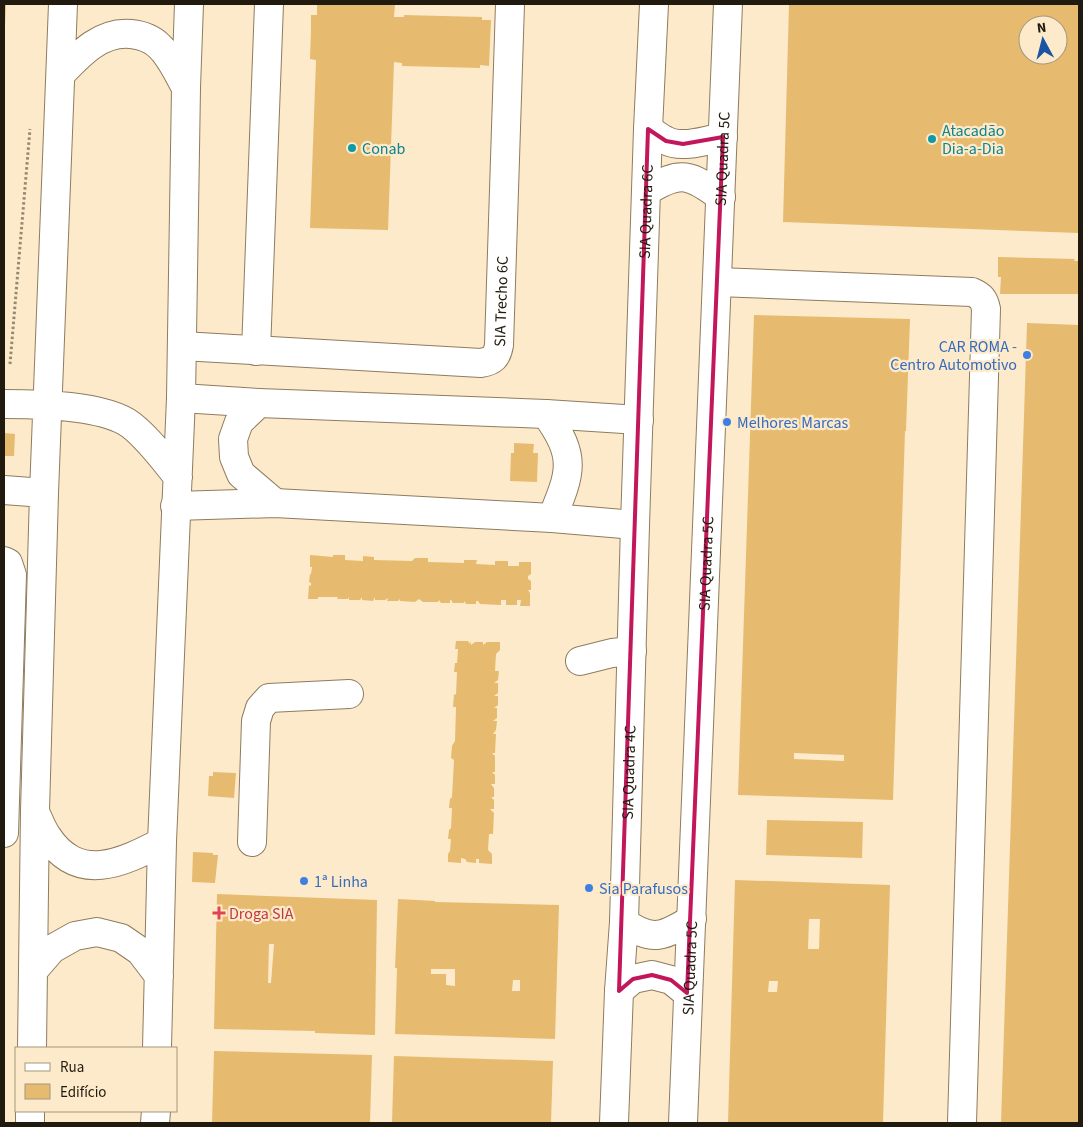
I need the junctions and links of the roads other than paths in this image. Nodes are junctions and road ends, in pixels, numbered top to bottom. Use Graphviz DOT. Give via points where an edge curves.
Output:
graph roads {
  1 [pos="63,4"];
  2 [pos="189,4"];
  3 [pos="269,4"];
  4 [pos="510,4"];
  5 [pos="654,4"];
  6 [pos="728,4"];
  7 [pos="61,74"];
  8 [pos="186,88"];
  9 [pos="648,129"];
  10 [pos="723,137"];
  11 [pos="647,191"];
  12 [pos="721,197"];
  13 [pos="717,282"];
  14 [pos="182,346"];
  15 [pos="256,351"];
  16 [pos="181,398"];
  17 [pos="259,403"];
  18 [pos="4,404"];
  19 [pos="48,404"];
  20 [pos="546,414"];
  21 [pos="639,420"];
  22 [pos="178,477"];
  23 [pos="4,490"];
  24 [pos="44,493"];
  25 [pos="275,503"];
  26 [pos="175,506"];
  27 [pos="552,518"];
  28 [pos="635,525"];
  29 [pos="4,561"];
  30 [pos="632,651"];
  31 [pos="580,661"];
  32 [pos="349,694"];
  33 [pos="35,810"];
  34 [pos="4,833"];
  35 [pos="162,842"];
  36 [pos="252,842"];
  37 [pos="692,918"];
  38 [pos="624,922"];
  39 [pos="33,971"];
  40 [pos="159,976"];
  41 [pos="619,991"];
  42 [pos="687,993"];
  43 [pos="32,1047"];
  44 [pos="157,1047"];
  45 [pos="614,1123"];
  46 [pos="683,1123"];
  47 [pos="962,1123"];
  1 -- 7 [label="street"];
  2 -- 8 [label="street"];
  3 -- 15 [label="street"];
  4 -- 15 [label="street, SIA Trecho 6C" via="497,354 491,361 481,363"];
  5 -- 9 [label="street, SIA Quadra 6C"];
  6 -- 10 [label="street, SIA Quadra 5C"];
  7 -- 8 [label="street" via="80,53 101,39 122,33 140,35 158,45 171,59"];
  7 -- 19 [label="street"];
  8 -- 14 [label="street"];
  9 -- 10 [label="street" via="666,142 683,144"];
  9 -- 11 [label="street, SIA Quadra 6C"];
  10 -- 12 [label="street, SIA Quadra 5C"];
  11 -- 12 [label="street" via="665,180 684,177 700,181"];
  11 -- 21 [label="street, SIA Quadra 6C"];
  12 -- 13 [label="street, SIA Quadra 5C"];
  13 -- 37 [label="street, SIA Quadra 5C"];
  13 -- 47 [label="street" via="972,292 984,302"];
  14 -- 15 [label="street, SIA Trecho 6C"];
  14 -- 16 [label="street"];
  16 -- 17 [label="street"];
  16 -- 22 [label="street"];
  17 -- 20 [label="street"];
  17 -- 25 [label="street" via="240,422 233,439 234,457 241,474"];
  18 -- 19 [label="street"];
  19 -- 22 [label="street" via="116,417 131,425"];
  19 -- 24 [label="street"];
  20 -- 21 [label="street"];
  20 -- 27 [label="street" via="566,449 568,469"];
  21 -- 28 [label="street, SIA Quadra 4C"];
  22 -- 26 [label="street"];
  23 -- 24 [label="street"];
  24 -- 33 [label="street"];
  25 -- 26 [label="street"];
  25 -- 27 [label="street"];
  26 -- 35 [label="street"];
  27 -- 28 [label="street"];
  28 -- 30 [label="street, SIA Quadra 4C"];
  29 -- 34 [label="street" via="12,575"];
  30 -- 31 [label="street"];
  30 -- 38 [label="street, SIA Quadra 4C"];
  32 -- 36 [label="street" via="269,698 260,708 256,721"];
  33 -- 35 [label="street" via="46,836 63,855 82,864 106,866 132,858"];
  33 -- 39 [label="street"];
  35 -- 40 [label="street"];
  37 -- 38 [label="street" via="674,931 659,936 638,932"];
  37 -- 42 [label="street, SIA Quadra 5C"];
  38 -- 41 [label="street, SIA Quadra 4C"];
  39 -- 40 [label="street" via="52,949 75,936 97,932 120,938 140,951"];
  39 -- 43 [label="street"];
  40 -- 44 [label="street"];
  41 -- 42 [label="street" via="633,979 652,975 671,980"];
  41 -- 45 [label="street, SIA Quadra 4C"];
  42 -- 46 [label="street, SIA Quadra 5C"];
}
